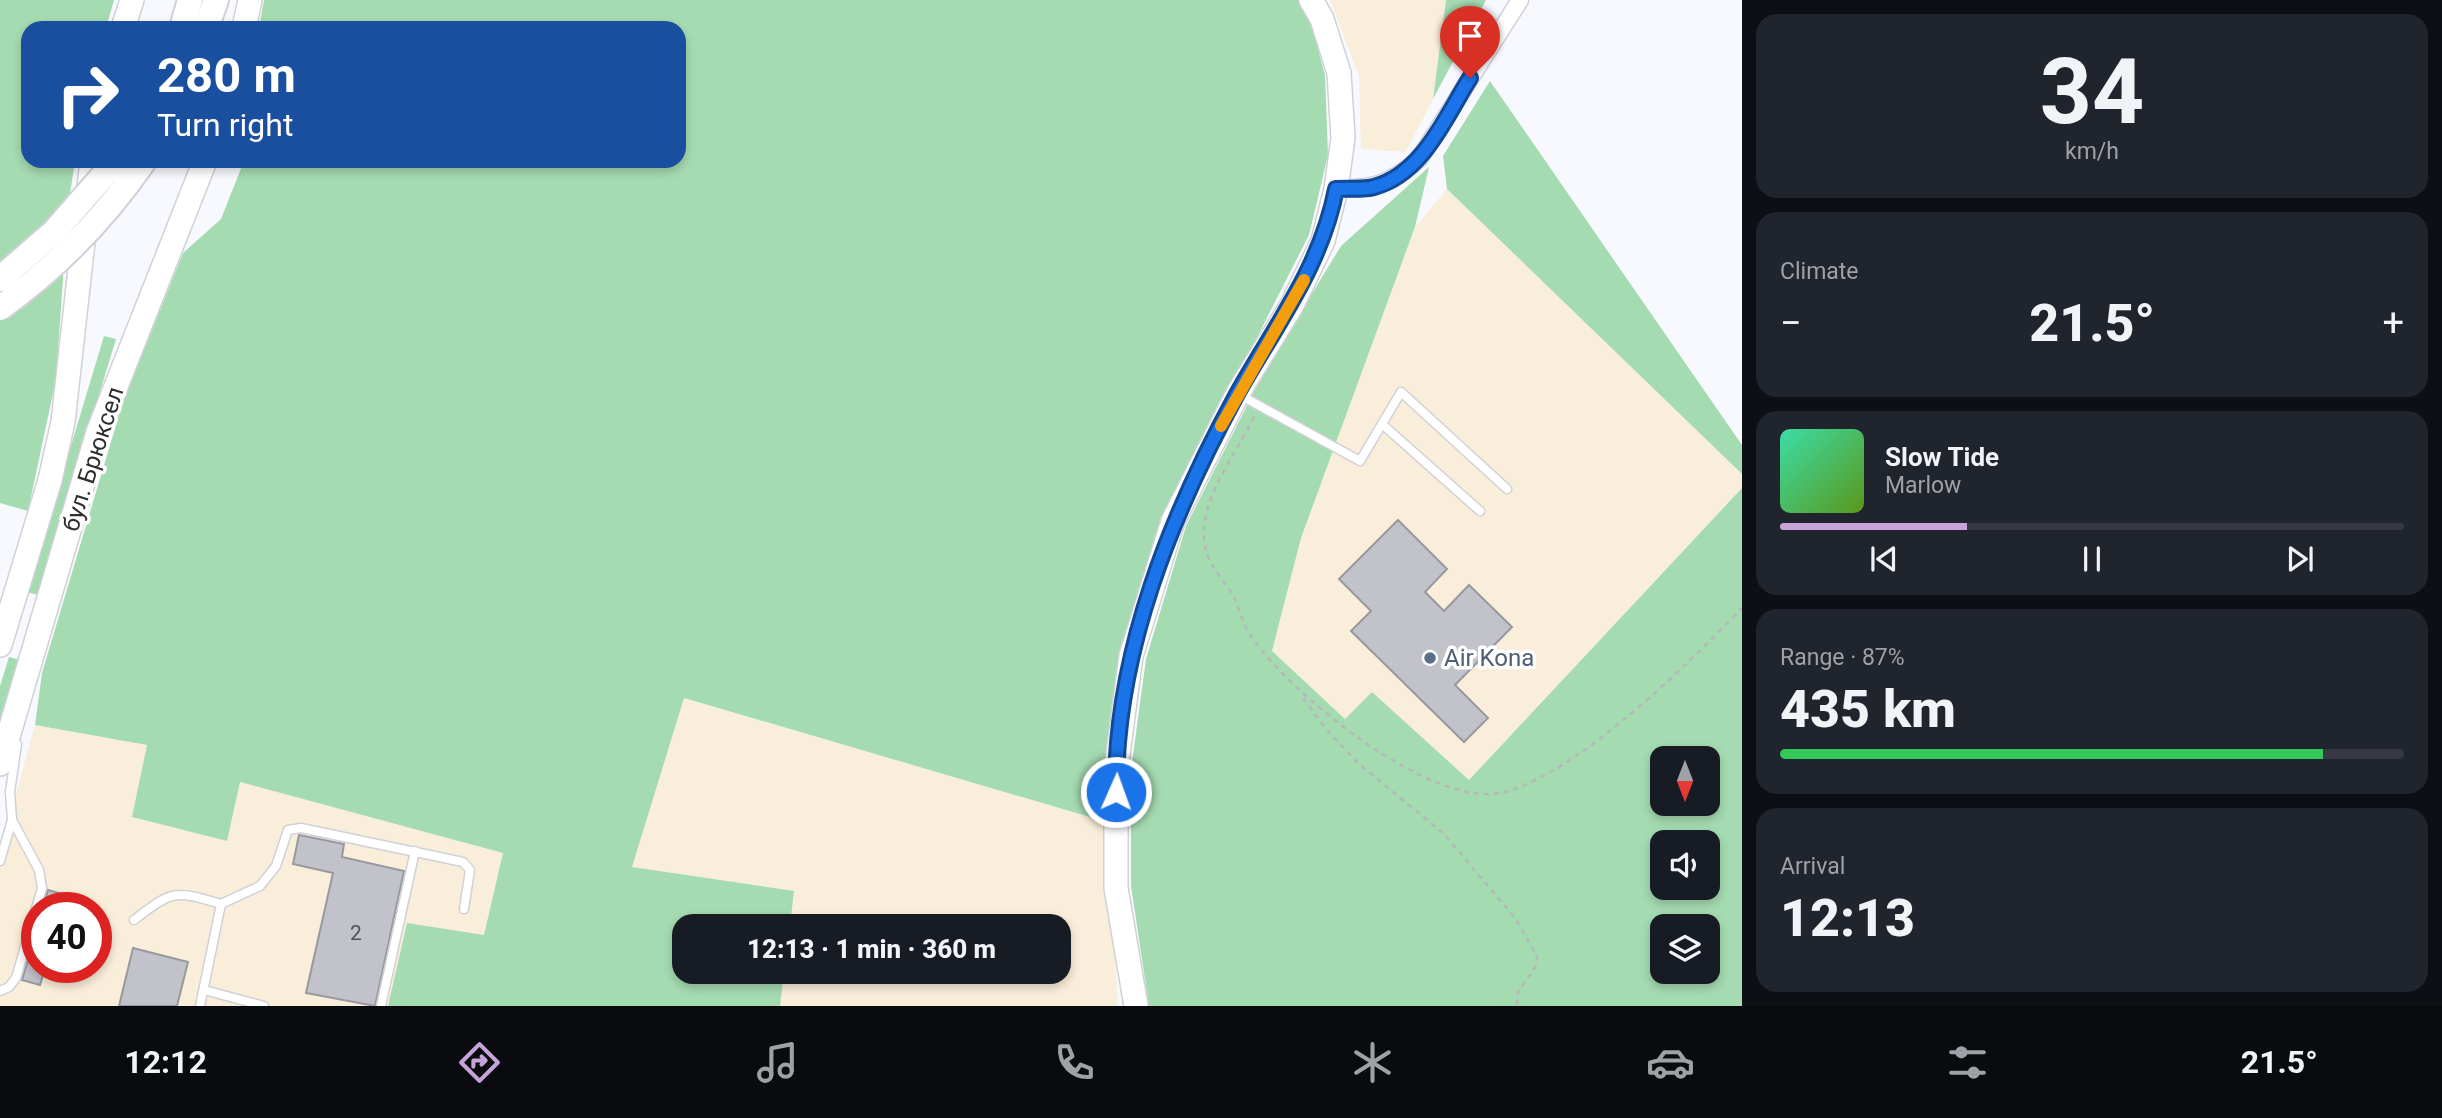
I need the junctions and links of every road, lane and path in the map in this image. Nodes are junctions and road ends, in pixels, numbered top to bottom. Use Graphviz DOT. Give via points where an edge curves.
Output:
graph roads {
  1 [pos="132,0"];
  2 [pos="190,0"];
  3 [pos="216,0"];
  4 [pos="250,0"];
  5 [pos="1311,0"];
  6 [pos="1520,0"];
  7 [pos="125,21"];
  8 [pos="184,21"];
  9 [pos="208,21"];
  10 [pos="246,21"];
  11 [pos="91,168"];
  12 [pos="110,168"];
  13 [pos="139,168"];
  14 [pos="202,168"];
  15 [pos="1336,189"];
  16 [pos="0,279"];
  17 [pos="0,308"];
  18 [pos="1248,399"];
  19 [pos="1382,424"];
  20 [pos="1507,489"];
  21 [pos="1480,511"];
  22 [pos="1742,608"];
  23 [pos="0,645"];
  24 [pos="1299,692"];
  25 [pos="18,704"];
  26 [pos="0,764"];
  27 [pos="12,820"];
  28 [pos="415,851"];
  29 [pos="0,861"];
  30 [pos="221,904"];
  31 [pos="464,909"];
  32 [pos="134,920"];
  33 [pos="204,990"];
  34 [pos="0,991"];
  35 [pos="200,1006"];
  36 [pos="264,1006"];
  37 [pos="381,1006"];
  38 [pos="1136,1006"];
  39 [pos="1517,1006"];
  1 -- 7 [label="main road"];
  2 -- 8 [label="main road"];
  3 -- 9 [label="main road"];
  4 -- 10 [label="main road"];
  5 -- 15 [label="main road" via="1339,73 1343,138"];
  6 -- 15 [label="street" via="1419,159 1396,179 1373,188"];
  11 -- 23 [label="main road, бул. Брюксел" via="61,433"];
  12 -- 16 [label="main road, bridge" via="55,231"];
  13 -- 17 [label="main road, bridge" via="77,244"];
  14 -- 25 [label="main road, бул. Брюксел" via="102,422"];
  15 -- 18 [label="main road" via="1318,252"];
  18 -- 19 [label="lane" via="1360,461"];
  18 -- 24 [label="path" via="1242,443 1208,505 1206,552 1214,573 1233,594 1249,634"];
  18 -- 38 [label="main road" via="1173,521 1131,656 1116,769 1116,875"];
  19 -- 20 [label="lane" via="1401,392"];
  19 -- 21 [label="lane"];
  22 -- 24 [label="path" via="1619,723 1537,781 1498,793 1469,793 1418,773 1336,724"];
  24 -- 39 [label="path" via="1325,729 1444,834 1515,918 1537,956 1536,966 1518,992"];
  25 -- 26 [label="main road, бул. Брюксел"];
  25 -- 27 [label="lane"];
  27 -- 29 [label="lane"];
  27 -- 34 [label="lane" via="39,870 42,888 16,978"];
  28 -- 30 [label="lane" via="301,828 288,830 276,866 260,886"];
  28 -- 31 [label="lane" via="463,862 470,870"];
  28 -- 37 [label="lane"];
  30 -- 32 [label="lane" via="182,893 163,898"];
  30 -- 33 [label="lane"];
  33 -- 35 [label="lane"];
  33 -- 36 [label="lane"];
}
